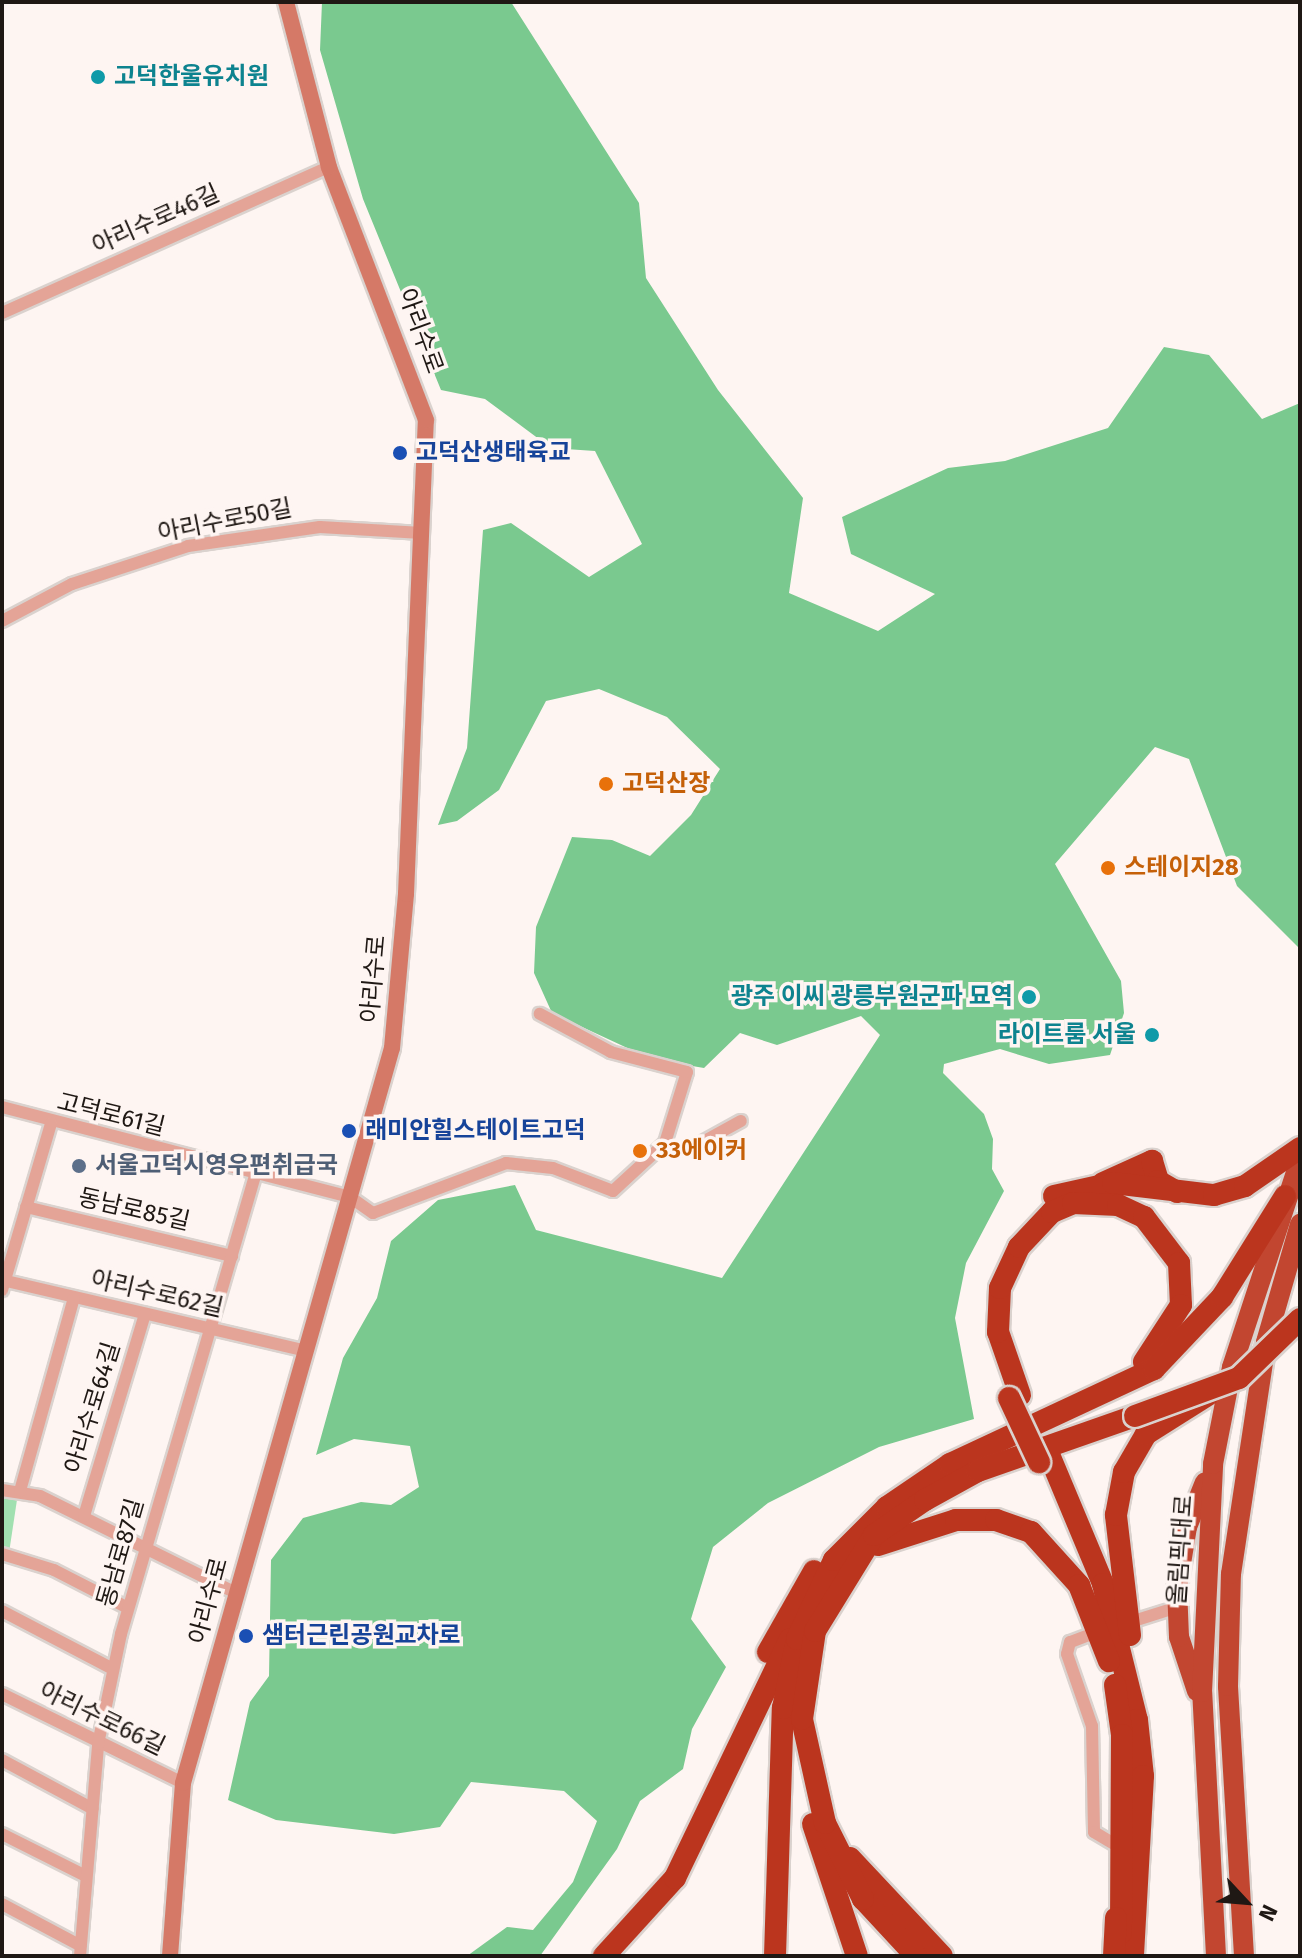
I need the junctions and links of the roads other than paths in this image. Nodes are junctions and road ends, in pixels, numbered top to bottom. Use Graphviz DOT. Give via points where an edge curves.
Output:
graph roads {
  1 [pos="286,2"];
  2 [pos="329,167"];
  3 [pos="2,313"];
  4 [pos="422,533"];
  5 [pos="2,621"];
  6 [pos="540,1014"];
  7 [pos="2,1107"];
  8 [pos="741,1121"];
  9 [pos="51,1123"];
  10 [pos="1300,1148"];
  11 [pos="660,1150"];
  12 [pos="1300,1160"];
  13 [pos="256,1173"];
  14 [pos="1285,1196"];
  15 [pos="350,1197"];
  16 [pos="26,1207"];
  17 [pos="1300,1224"];
  18 [pos="232,1256"];
  19 [pos="3,1283"];
  20 [pos="74,1298"];
  21 [pos="145,1314"];
  22 [pos="1300,1319"];
  23 [pos="210,1329"];
  24 [pos="303,1350"];
  25 [pos="1015,1396"];
  26 [pos="1105,1396"];
  27 [pos="1140,1425"];
  28 [pos="1044,1459"];
  29 [pos="1213,1464"];
  30 [pos="2,1490"];
  31 [pos="20,1491"];
  32 [pos="84,1516"];
  33 [pos="855,1547"];
  34 [pos="146,1548"];
  35 [pos="2,1554"];
  36 [pos="236,1593"];
  37 [pos="813,1595"];
  38 [pos="1178,1607"];
  39 [pos="128,1608"];
  40 [pos="2,1611"];
  41 [pos="1109,1661"];
  42 [pos="113,1669"];
  43 [pos="2,1694"];
  44 [pos="1203,1713"];
  45 [pos="1137,1720"];
  46 [pos="98,1744"];
  47 [pos="805,1758"];
  48 [pos="2,1760"];
  49 [pos="183,1783"];
  50 [pos="93,1809"];
  51 [pos="2,1834"];
  52 [pos="830,1836"];
  53 [pos="1119,1847"];
  54 [pos="691,1851"];
  55 [pos="1129,1871"];
  56 [pos="86,1876"];
  57 [pos="2,1904"];
  58 [pos="81,1951"];
  59 [pos="170,1956"];
  60 [pos="604,1956"];
  61 [pos="775,1956"];
  62 [pos="857,1956"];
  63 [pos="916,1956"];
  64 [pos="942,1956"];
  65 [pos="1114,1956"];
  66 [pos="1123,1956"];
  67 [pos="1133,1956"];
  68 [pos="1145,1956"];
  69 [pos="1216,1956"];
  70 [pos="1244,1956"];
  1 -- 2 [label="main road, 아리수로"];
  2 -- 3 [label="street, 아리수로46길"];
  2 -- 4 [label="main road, 아리수로" via="426,420"];
  4 -- 5 [label="street, 아리수로50길" via="320,527 188,546 72,584"];
  4 -- 15 [label="main road, 아리수로" via="392,1048"];
  6 -- 11 [label="street" via="611,1052 687,1072"];
  7 -- 9 [label="street, 고덕로61길"];
  8 -- 11 [label="street" via="699,1146"];
  9 -- 13 [label="street, 고덕로61길"];
  9 -- 16 [label="street"];
  10 -- 25 [label="highway" via="1245,1186 1193,1197 1102,1184 1055,1195 1029,1214 998,1264 985,1335"];
  11 -- 15 [label="street, 고덕로61길" via="613,1191 553,1168 506,1163 373,1213"];
  12 -- 14 [label="highway, 올림픽대로"];
  13 -- 15 [label="street, 고덕로61길"];
  13 -- 18 [label="street, 동남로87길"];
  14 -- 26 [label="highway" via="1185,1341"];
  14 -- 29 [label="highway, 올림픽대로" via="1232,1367"];
  15 -- 24 [label="main road, 아리수로"];
  16 -- 18 [label="street, 동남로85길"];
  16 -- 19 [label="street"];
  17 -- 70 [label="highway" via="1263,1357 1231,1574 1228,1686"];
  18 -- 23 [label="street, 동남로87길"];
  19 -- 20 [label="street, 아리수로62길"];
  20 -- 21 [label="street, 아리수로62길"];
  20 -- 31 [label="street, 아리수로64길"];
  21 -- 23 [label="street, 아리수로62길"];
  21 -- 32 [label="street, 아리수로64길"];
  22 -- 27 [label="highway, bridge" via="1253,1369"];
  23 -- 24 [label="street, 아리수로62길"];
  23 -- 34 [label="street, 동남로87길"];
  24 -- 36 [label="main road, 아리수로"];
  25 -- 26 [label="highway" via="998,1332 1008,1267 1052,1212 1095,1201 1144,1217 1165,1237 1182,1284 1173,1327"];
  25 -- 28 [label="highway, bridge"];
  26 -- 33 [label="highway" via="950,1464"];
  27 -- 33 [label="highway" via="978,1471"];
  27 -- 45 [label="highway" via="1116,1515"];
  28 -- 41 [label="highway" via="1094,1587"];
  28 -- 45 [label="highway" via="1103,1584"];
  29 -- 38 [label="highway" via="1187,1527"];
  29 -- 44 [label="highway, 올림픽대로" via="1203,1579"];
  30 -- 31 [label="street, 아리수로64길"];
  31 -- 32 [label="street, 아리수로64길"];
  32 -- 34 [label="street, 아리수로64길"];
  33 -- 37 [label="highway"];
  33 -- 41 [label="highway" via="956,1520 996,1520 1031,1532 1079,1585"];
  33 -- 47 [label="highway" via="815,1631 805,1670"];
  33 -- 54 [label="highway" via="816,1568 790,1605 701,1803"];
  34 -- 36 [label="street, 아리수로64길"];
  34 -- 39 [label="street, 동남로87길"];
  35 -- 39 [label="street" via="54,1570"];
  36 -- 49 [label="main road, 아리수로"];
  37 -- 54 [label="highway"];
  37 -- 61 [label="highway" via="797,1639 778,1748"];
  38 -- 44 [label="highway" via="1179,1637"];
  38 -- 53 [label="street" via="1086,1634 1070,1642 1067,1654 1094,1737 1094,1832"];
  39 -- 42 [label="street, 동남로87길"];
  40 -- 42 [label="street"];
  41 -- 53 [label="highway" via="1122,1735"];
  42 -- 46 [label="street, 동남로87길"];
  43 -- 46 [label="street, 아리수로66길"];
  44 -- 69 [label="highway, 올림픽대로"];
  45 -- 55 [label="highway"];
  46 -- 49 [label="street, 아리수로66길"];
  46 -- 50 [label="street, 동남로87길"];
  47 -- 52 [label="highway"];
  47 -- 62 [label="highway" via="810,1814"];
  48 -- 50 [label="street"];
  49 -- 59 [label="main road, 아리수로"];
  50 -- 56 [label="street, 동남로87길"];
  51 -- 56 [label="street"];
  52 -- 63 [label="highway" via="863,1899"];
  52 -- 64 [label="highway"];
  53 -- 55 [label="highway"];
  54 -- 60 [label="highway" via="637,1927"];
  55 -- 65 [label="highway"];
  55 -- 66 [label="highway"];
  55 -- 67 [label="highway"];
  55 -- 68 [label="highway"];
  56 -- 58 [label="street, 동남로87길"];
  57 -- 58 [label="street"];
}
